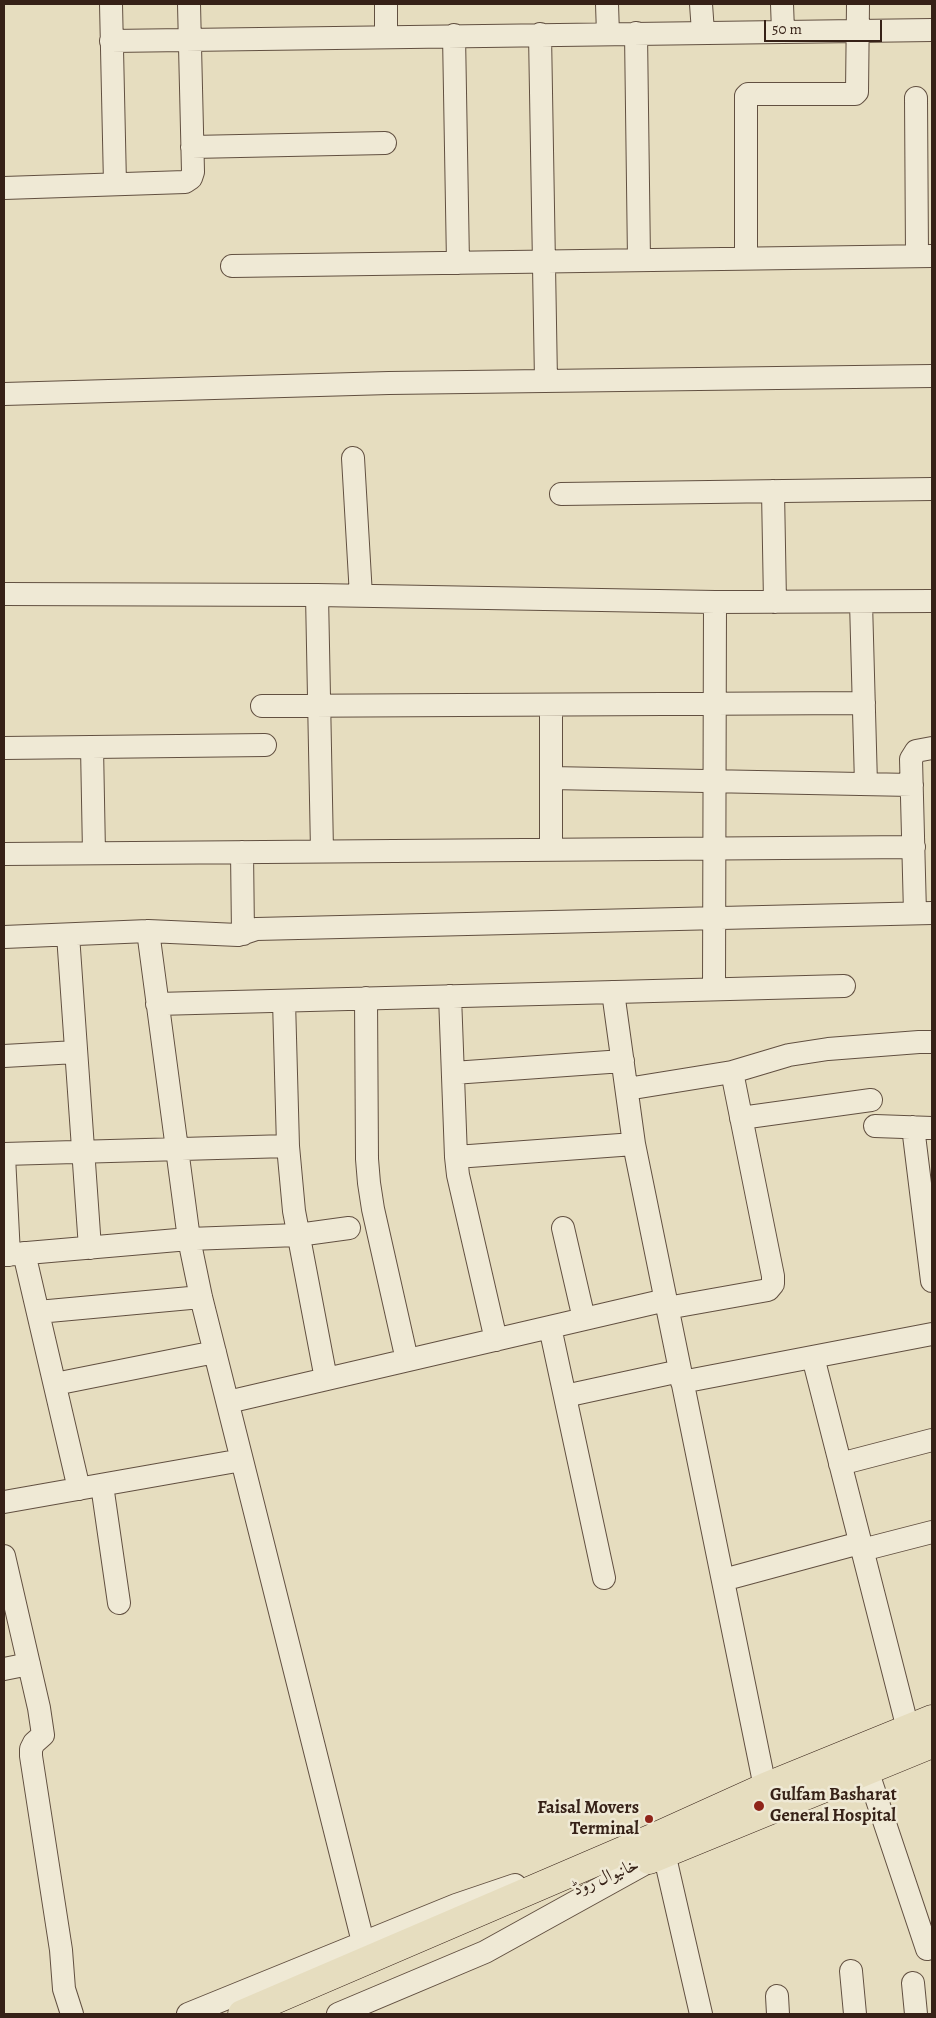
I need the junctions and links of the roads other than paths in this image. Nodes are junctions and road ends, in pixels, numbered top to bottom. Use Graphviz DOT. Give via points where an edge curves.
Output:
graph roads {
  1 [pos="110,4"];
  2 [pos="189,4"];
  3 [pos="386,4"];
  4 [pos="607,4"];
  5 [pos="702,4"];
  6 [pos="782,4"];
  7 [pos="858,4"];
  8 [pos="858,30"];
  9 [pos="932,30"];
  10 [pos="783,31"];
  11 [pos="703,32"];
  12 [pos="636,33"];
  13 [pos="540,34"];
  14 [pos="608,34"];
  15 [pos="386,36"];
  16 [pos="454,36"];
  17 [pos="190,39"];
  18 [pos="112,41"];
  19 [pos="916,98"];
  20 [pos="924,135"];
  21 [pos="385,143"];
  22 [pos="192,147"];
  23 [pos="115,184"];
  24 [pos="4,188"];
  25 [pos="925,256"];
  26 [pos="746,258"];
  27 [pos="639,260"];
  28 [pos="544,261"];
  29 [pos="458,263"];
  30 [pos="232,266"];
  31 [pos="932,376"];
  32 [pos="546,381"];
  33 [pos="4,394"];
  34 [pos="353,458"];
  35 [pos="932,489"];
  36 [pos="773,491"];
  37 [pos="561,494"];
  38 [pos="4,594"];
  39 [pos="317,595"];
  40 [pos="361,596"];
  41 [pos="932,601"];
  42 [pos="715,602"];
  43 [pos="775,602"];
  44 [pos="861,602"];
  45 [pos="864,703"];
  46 [pos="715,704"];
  47 [pos="550,705"];
  48 [pos="262,706"];
  49 [pos="319,706"];
  50 [pos="265,745"];
  51 [pos="92,747"];
  52 [pos="4,748"];
  53 [pos="932,748"];
  54 [pos="550,778"];
  55 [pos="715,781"];
  56 [pos="866,784"];
  57 [pos="912,785"];
  58 [pos="914,847"];
  59 [pos="715,848"];
  60 [pos="550,850"];
  61 [pos="322,851"];
  62 [pos="242,852"];
  63 [pos="94,853"];
  64 [pos="4,854"];
  65 [pos="924,913"];
  66 [pos="714,918"];
  67 [pos="148,931"];
  68 [pos="68,934"];
  69 [pos="243,934"];
  70 [pos="4,937"];
  71 [pos="844,986"];
  72 [pos="714,989"];
  73 [pos="613,992"];
  74 [pos="450,996"];
  75 [pos="366,998"];
  76 [pos="284,1000"];
  77 [pos="158,1004"];
  78 [pos="932,1042"];
  79 [pos="76,1052"];
  80 [pos="4,1056"];
  81 [pos="622,1061"];
  82 [pos="732,1072"];
  83 [pos="453,1073"];
  84 [pos="627,1090"];
  85 [pos="871,1100"];
  86 [pos="741,1118"];
  87 [pos="875,1126"];
  88 [pos="923,1128"];
  89 [pos="634,1144"];
  90 [pos="288,1146"];
  91 [pos="177,1149"];
  92 [pos="83,1152"];
  93 [pos="4,1155"];
  94 [pos="456,1157"];
  95 [pos="349,1228"];
  96 [pos="563,1228"];
  97 [pos="298,1235"];
  98 [pos="189,1239"];
  99 [pos="90,1248"];
  100 [pos="12,1254"];
  101 [pos="932,1281"];
  102 [pos="201,1297"];
  103 [pos="666,1304"];
  104 [pos="38,1312"];
  105 [pos="584,1319"];
  106 [pos="550,1327"];
  107 [pos="932,1334"];
  108 [pos="496,1340"];
  109 [pos="215,1352"];
  110 [pos="813,1357"];
  111 [pos="407,1360"];
  112 [pos="681,1377"];
  113 [pos="326,1379"];
  114 [pos="55,1384"];
  115 [pos="565,1396"];
  116 [pos="228,1402"];
  117 [pos="932,1440"];
  118 [pos="242,1460"];
  119 [pos="840,1464"];
  120 [pos="102,1485"];
  121 [pos="79,1489"];
  122 [pos="4,1502"];
  123 [pos="932,1532"];
  124 [pos="861,1546"];
  125 [pos="4,1556"];
  126 [pos="604,1578"];
  127 [pos="723,1580"];
  128 [pos="118,1603"];
  129 [pos="29,1664"];
  130 [pos="4,1669"];
  131 [pos="932,1719"];
  132 [pos="908,1729"];
  133 [pos="932,1744"];
  134 [pos="867,1770"];
  135 [pos="765,1787"];
  136 [pos="658,1846"];
  137 [pos="363,1942"];
  138 [pos="926,1949"];
  139 [pos="851,1971"];
  140 [pos="913,1983"];
  141 [pos="360,2010"];
  142 [pos="72,2014"];
  143 [pos="188,2014"];
  144 [pos="242,2014"];
  145 [pos="280,2014"];
  146 [pos="338,2014"];
  147 [pos="701,2014"];
  148 [pos="855,2014"];
  149 [pos="916,2014"];
  1 -- 18 [label="street"];
  2 -- 17 [label="street"];
  3 -- 15 [label="street"];
  4 -- 14 [label="street"];
  5 -- 11 [label="street"];
  6 -- 10 [label="street"];
  7 -- 8 [label="street"];
  8 -- 9 [label="street"];
  8 -- 10 [label="street"];
  8 -- 26 [label="street" via="858,85 855,94 746,96"];
  10 -- 11 [label="street"];
  11 -- 12 [label="street"];
  12 -- 14 [label="street"];
  12 -- 27 [label="street"];
  13 -- 14 [label="street"];
  13 -- 16 [label="street"];
  13 -- 28 [label="street"];
  15 -- 16 [label="street"];
  15 -- 17 [label="street"];
  16 -- 29 [label="street"];
  17 -- 18 [label="street"];
  17 -- 22 [label="street"];
  18 -- 23 [label="street"];
  19 -- 20 [label="street"];
  20 -- 25 [label="street"];
  21 -- 22 [label="street"];
  22 -- 23 [label="street" via="193,172 185,182"];
  23 -- 24 [label="street"];
  25 -- 26 [label="street"];
  26 -- 27 [label="street"];
  27 -- 28 [label="street"];
  28 -- 29 [label="street"];
  28 -- 32 [label="street"];
  29 -- 30 [label="street"];
  31 -- 32 [label="street"];
  32 -- 33 [label="street"];
  34 -- 40 [label="street"];
  35 -- 36 [label="street"];
  36 -- 37 [label="street"];
  36 -- 43 [label="street"];
  38 -- 39 [label="street"];
  39 -- 40 [label="street"];
  39 -- 49 [label="street"];
  40 -- 42 [label="street"];
  41 -- 44 [label="street"];
  42 -- 43 [label="street"];
  42 -- 46 [label="street"];
  43 -- 44 [label="street"];
  44 -- 45 [label="street"];
  45 -- 46 [label="street"];
  45 -- 56 [label="street"];
  46 -- 47 [label="street"];
  46 -- 55 [label="street"];
  47 -- 49 [label="street"];
  47 -- 54 [label="street"];
  48 -- 49 [label="street"];
  49 -- 61 [label="street"];
  50 -- 51 [label="street"];
  51 -- 52 [label="street"];
  51 -- 63 [label="street"];
  53 -- 57 [label="street" via="916,751 911,759"];
  54 -- 55 [label="street"];
  54 -- 60 [label="street"];
  55 -- 56 [label="street"];
  55 -- 59 [label="street"];
  56 -- 57 [label="street"];
  57 -- 58 [label="street"];
  58 -- 59 [label="street"];
  58 -- 65 [label="street"];
  59 -- 60 [label="street"];
  59 -- 66 [label="street"];
  60 -- 61 [label="street"];
  61 -- 62 [label="street"];
  62 -- 63 [label="street"];
  62 -- 69 [label="street"];
  63 -- 64 [label="street"];
  65 -- 66 [label="street"];
  66 -- 69 [label="street" via="256,929"];
  66 -- 72 [label="street"];
  67 -- 68 [label="street"];
  67 -- 69 [label="street"];
  67 -- 77 [label="street"];
  68 -- 70 [label="street"];
  68 -- 79 [label="street"];
  71 -- 72 [label="street"];
  72 -- 73 [label="street"];
  73 -- 74 [label="street"];
  73 -- 81 [label="street"];
  74 -- 75 [label="street"];
  74 -- 83 [label="street"];
  75 -- 76 [label="street"];
  75 -- 111 [label="street" via="369,1183"];
  76 -- 77 [label="street"];
  76 -- 90 [label="street"];
  77 -- 91 [label="street"];
  78 -- 82 [label="street" via="828,1049 789,1055"];
  79 -- 80 [label="street"];
  79 -- 92 [label="street"];
  81 -- 83 [label="street"];
  81 -- 84 [label="street"];
  82 -- 84 [label="street"];
  82 -- 86 [label="street"];
  83 -- 94 [label="street"];
  84 -- 89 [label="street"];
  85 -- 86 [label="street"];
  86 -- 103 [label="street" via="773,1284 768,1290"];
  87 -- 88 [label="street"];
  88 -- 101 [label="street"];
  89 -- 94 [label="street"];
  89 -- 103 [label="street"];
  90 -- 91 [label="street"];
  90 -- 97 [label="street"];
  91 -- 92 [label="street"];
  91 -- 98 [label="street"];
  92 -- 93 [label="street"];
  92 -- 99 [label="street"];
  93 -- 100 [label="street"];
  94 -- 108 [label="street"];
  95 -- 97 [label="street"];
  96 -- 105 [label="street"];
  97 -- 98 [label="street"];
  97 -- 113 [label="street"];
  98 -- 99 [label="street"];
  98 -- 102 [label="street"];
  99 -- 100 [label="street"];
  100 -- 104 [label="street"];
  102 -- 104 [label="street"];
  102 -- 109 [label="street"];
  103 -- 105 [label="street"];
  103 -- 112 [label="street"];
  104 -- 114 [label="street"];
  105 -- 106 [label="street"];
  106 -- 108 [label="street"];
  106 -- 115 [label="street"];
  107 -- 110 [label="street"];
  108 -- 111 [label="street"];
  109 -- 114 [label="street"];
  109 -- 116 [label="street"];
  110 -- 112 [label="street"];
  110 -- 119 [label="street"];
  111 -- 113 [label="street"];
  112 -- 115 [label="street"];
  112 -- 127 [label="street"];
  113 -- 116 [label="street"];
  114 -- 121 [label="street"];
  115 -- 126 [label="street"];
  116 -- 118 [label="street"];
  117 -- 119 [label="street"];
  118 -- 120 [label="street"];
  118 -- 137 [label="street"];
  119 -- 124 [label="street"];
  120 -- 121 [label="street"];
  120 -- 128 [label="street"];
  121 -- 122 [label="street"];
  123 -- 124 [label="street"];
  124 -- 127 [label="street"];
  124 -- 132 [label="street"];
  125 -- 129 [label="street"];
  127 -- 135 [label="street"];
  129 -- 130 [label="street"];
  129 -- 142 [label="street" via="43,1735 34,1743 31,1756 64,1989"];
  131 -- 132 [label="main road, خانیوال روڈ"];
  132 -- 135 [label="main road, خانیوال روڈ"];
  133 -- 134 [label="main road, خانیوال روڈ"];
  134 -- 136 [label="main road, خانیوال روڈ"];
  134 -- 138 [label="street"];
  135 -- 136 [label="main road, خانیوال روڈ"];
  136 -- 137 [label="street, خانیوال روڈ" via="456,1905"];
  136 -- 141 [label="street" via="485,1952"];
  136 -- 144 [label="main road, خانیوال روڈ"];
  136 -- 145 [label="main road, خانیوال روڈ"];
  136 -- 147 [label="street"];
  137 -- 143 [label="street, خانیوال روڈ"];
  139 -- 148 [label="street"];
  140 -- 149 [label="street"];
  141 -- 146 [label="street"];
}
